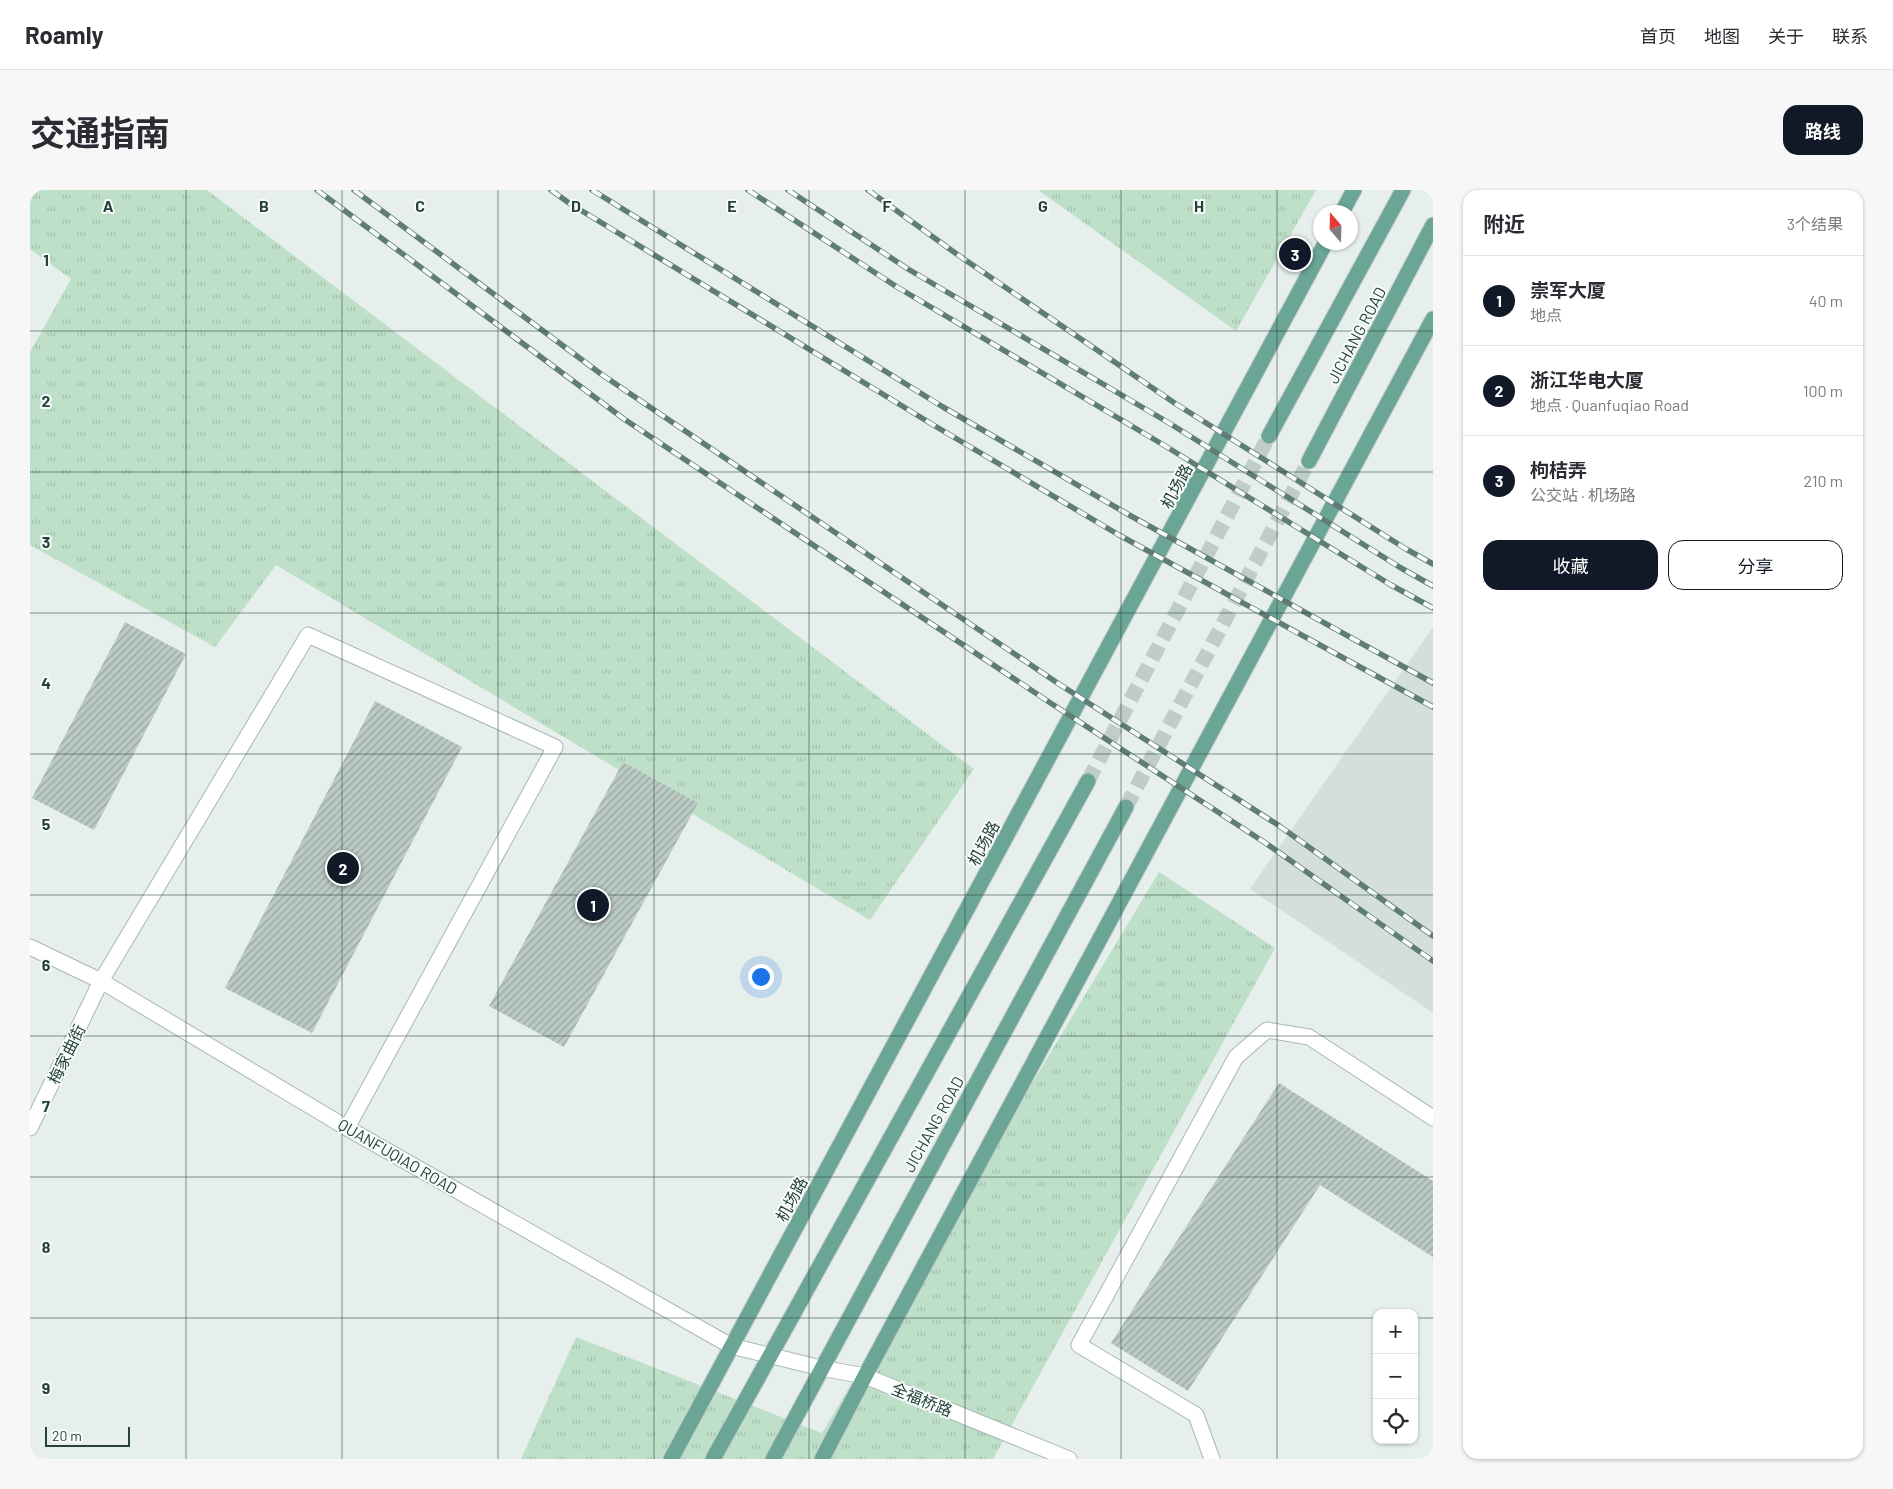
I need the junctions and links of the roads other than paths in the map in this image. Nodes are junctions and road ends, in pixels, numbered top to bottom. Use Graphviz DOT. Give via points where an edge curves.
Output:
graph roads {
  1 [pos="1354,190"];
  2 [pos="1403,190"];
  3 [pos="1346,205"];
  4 [pos="1433,225"];
  5 [pos="1322,250"];
  6 [pos="1433,319"];
  7 [pos="1269,436"];
  8 [pos="1309,461"];
  9 [pos="1088,781"];
  10 [pos="1126,807"];
  11 [pos="30,947"];
  12 [pos="101,981"];
  13 [pos="1433,1118"];
  14 [pos="30,1128"];
  15 [pos="347,1128"];
  16 [pos="732,1346"];
  17 [pos="770,1355"];
  18 [pos="821,1368"];
  19 [pos="865,1376"];
  20 [pos="671,1459"];
  21 [pos="713,1459"];
  22 [pos="772,1459"];
  23 [pos="822,1459"];
  24 [pos="1069,1459"];
  25 [pos="1212,1459"];
  1 -- 3 [label="main road"];
  2 -- 7 [label="main road"];
  4 -- 8 [label="main road, JICHANG ROAD"];
  5 -- 16 [label="main road, 机场路"];
  6 -- 19 [label="main road"];
  9 -- 17 [label="main road"];
  10 -- 18 [label="main road, JICHANG ROAD"];
  11 -- 12 [label="street, QUANFUQIAO ROAD"];
  12 -- 14 [label="street, 梅家曲街"];
  12 -- 15 [label="street, QUANFUQIAO ROAD"];
  12 -- 15 [label="street, 梅家曲街" via="308,635 555,747"];
  13 -- 25 [label="street" via="1309,1036 1267,1030 1236,1057 1079,1345 1196,1415"];
  15 -- 16 [label="street, QUANFUQIAO ROAD"];
  16 -- 17 [label="street, QUANFUQIAO ROAD"];
  16 -- 20 [label="main road, 机场路"];
  17 -- 18 [label="street, 全福桥路"];
  17 -- 21 [label="main road"];
  18 -- 19 [label="street, 全福桥路"];
  18 -- 22 [label="main road, JICHANG ROAD"];
  19 -- 23 [label="main road"];
  19 -- 24 [label="street, 全福桥路"];
}
